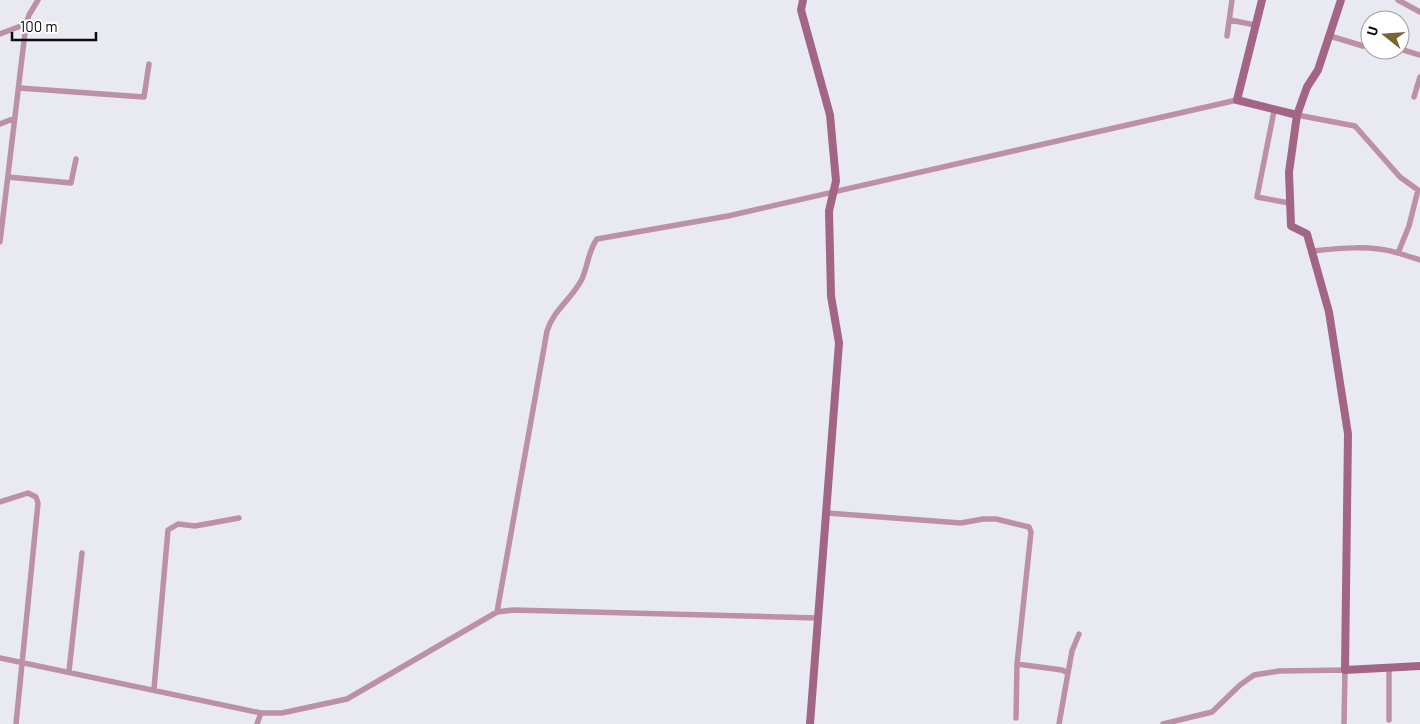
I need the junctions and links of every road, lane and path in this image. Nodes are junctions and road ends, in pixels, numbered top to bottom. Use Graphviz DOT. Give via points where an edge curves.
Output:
graph roads {
  1 [pos="38,0"];
  2 [pos="803,0"];
  3 [pos="1232,0"];
  4 [pos="1262,0"];
  5 [pos="1341,0"];
  6 [pos="1398,0"];
  7 [pos="1420,12"];
  8 [pos="1230,20"];
  9 [pos="26,24"];
  10 [pos="1255,25"];
  11 [pos="0,34"];
  12 [pos="1228,36"];
  13 [pos="1330,36"];
  14 [pos="1360,45"];
  15 [pos="149,64"];
  16 [pos="1420,77"];
  17 [pos="19,88"];
  18 [pos="1414,97"];
  19 [pos="1236,100"];
  20 [pos="1274,111"];
  21 [pos="1297,115"];
  22 [pos="15,118"];
  23 [pos="0,124"];
  24 [pos="76,159"];
  25 [pos="8,176"];
  26 [pos="1419,190"];
  27 [pos="832,193"];
  28 [pos="1289,203"];
  29 [pos="0,242"];
  30 [pos="1313,250"];
  31 [pos="1398,253"];
  32 [pos="1420,260"];
  33 [pos="0,502"];
  34 [pos="827,513"];
  35 [pos="238,518"];
  36 [pos="82,553"];
  37 [pos="497,612"];
  38 [pos="818,618"];
  39 [pos="1079,634"];
  40 [pos="0,658"];
  41 [pos="22,662"];
  42 [pos="1017,664"];
  43 [pos="1420,666"];
  44 [pos="1389,668"];
  45 [pos="1345,670"];
  46 [pos="69,671"];
  47 [pos="1068,673"];
  48 [pos="154,689"];
  49 [pos="262,713"];
  50 [pos="1016,718"];
  51 [pos="1389,720"];
  52 [pos="16,724"];
  53 [pos="258,724"];
  54 [pos="810,724"];
  55 [pos="1060,724"];
  56 [pos="1163,724"];
  57 [pos="1344,724"];
  1 -- 9 [label="street"];
  2 -- 27 [label="street" via="803,18 830,115 836,174"];
  3 -- 8 [label="street"];
  4 -- 10 [label="street"];
  5 -- 13 [label="street"];
  6 -- 7 [label="street"];
  8 -- 10 [label="street"];
  8 -- 12 [label="street"];
  9 -- 11 [label="street"];
  9 -- 17 [label="street"];
  10 -- 19 [label="street"];
  13 -- 14 [label="street"];
  13 -- 21 [label="street"];
  15 -- 17 [label="street" via="144,97"];
  16 -- 18 [label="street"];
  17 -- 22 [label="street"];
  19 -- 20 [label="street"];
  19 -- 27 [label="street"];
  20 -- 21 [label="street"];
  20 -- 28 [label="street" via="1257,197"];
  21 -- 26 [label="street" via="1355,126 1400,176"];
  21 -- 28 [label="street"];
  22 -- 23 [label="street"];
  22 -- 25 [label="street"];
  24 -- 25 [label="street" via="71,183"];
  25 -- 29 [label="street"];
  26 -- 31 [label="street" via="1410,226"];
  27 -- 34 [label="street" via="829,211 831,296 839,343"];
  27 -- 37 [label="street" via="719,218 597,239 580,283 558,308 547,331"];
  28 -- 30 [label="street" via="1291,226 1307,234"];
  30 -- 31 [label="street" via="1346,248"];
  30 -- 45 [label="street" via="1329,312 1348,434"];
  31 -- 32 [label="street"];
  33 -- 41 [label="street" via="28,493 36,497 38,503"];
  34 -- 38 [label="street"];
  34 -- 42 [label="street" via="961,523 996,519 1029,527"];
  35 -- 48 [label="street" via="195,526 178,524 168,530"];
  36 -- 46 [label="street"];
  37 -- 38 [label="street"];
  37 -- 49 [label="street" via="347,698 282,713"];
  38 -- 54 [label="street"];
  39 -- 47 [label="street"];
  40 -- 41 [label="street"];
  41 -- 46 [label="street"];
  41 -- 52 [label="street"];
  42 -- 47 [label="street"];
  42 -- 50 [label="street"];
  43 -- 44 [label="street"];
  44 -- 45 [label="street"];
  44 -- 51 [label="street"];
  45 -- 56 [label="street" via="1279,671 1254,675 1212,712"];
  45 -- 57 [label="street"];
  46 -- 48 [label="street"];
  47 -- 55 [label="street"];
  48 -- 49 [label="street"];
  49 -- 53 [label="street"];
}
